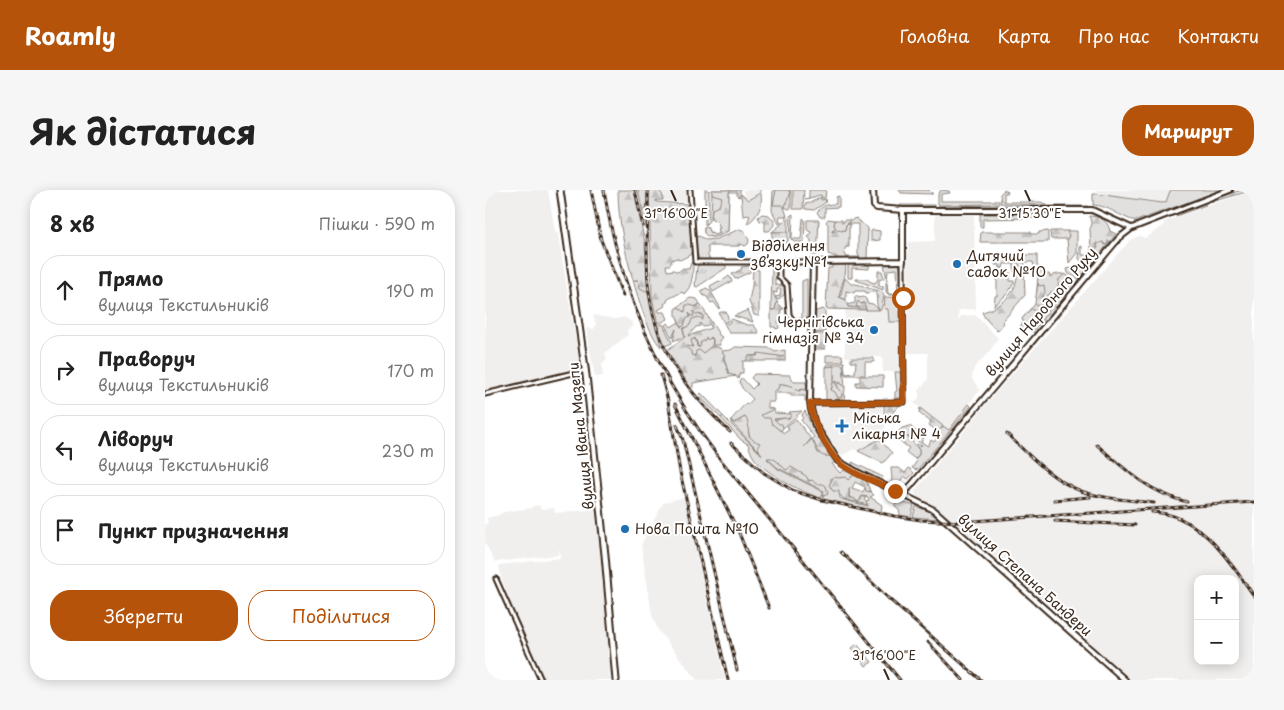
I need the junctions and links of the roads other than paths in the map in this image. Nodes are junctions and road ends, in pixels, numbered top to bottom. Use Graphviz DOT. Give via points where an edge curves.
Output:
graph roads {
  1 [pos="560,190"];
  2 [pos="690,190"];
  3 [pos="873,190"];
  4 [pos="1230,190"];
  5 [pos="903,210"];
  6 [pos="1131,228"];
  7 [pos="903,261"];
  8 [pos="779,262"];
  9 [pos="813,262"];
  10 [pos="811,322"];
  11 [pos="586,370"];
  12 [pos="485,394"];
  13 [pos="810,403"];
  14 [pos="903,495"];
  15 [pos="497,579"];
  16 [pos="541,680"];
  17 [pos="616,680"];
  18 [pos="1125,680"];
  1 -- 11 [label="main road, вулиця Івана Мазепи"];
  2 -- 8 [label="street" via="695,262"];
  3 -- 5 [label="street" via="873,206"];
  4 -- 6 [label="street, вулиця Народного Руху"];
  5 -- 6 [label="street" via="1092,210"];
  5 -- 7 [label="street"];
  6 -- 14 [label="street, вулиця Народного Руху" via="1091,270"];
  7 -- 9 [label="street"];
  7 -- 13 [label="street" via="904,402"];
  8 -- 9 [label="street"];
  8 -- 10 [label="street" via="779,277 787,285 791,318"];
  9 -- 10 [label="street, вулиця Степана Бандери"];
  10 -- 13 [label="street, вулиця Степана Бандери"];
  11 -- 12 [label="street"];
  11 -- 17 [label="main road, вулиця Івана Мазепи"];
  13 -- 14 [label="street, вулиця Степана Бандери" via="815,425 838,461"];
  14 -- 18 [label="street, вулиця Степана Бандери" via="934,510 954,526"];
  15 -- 16 [label="street"];
}
